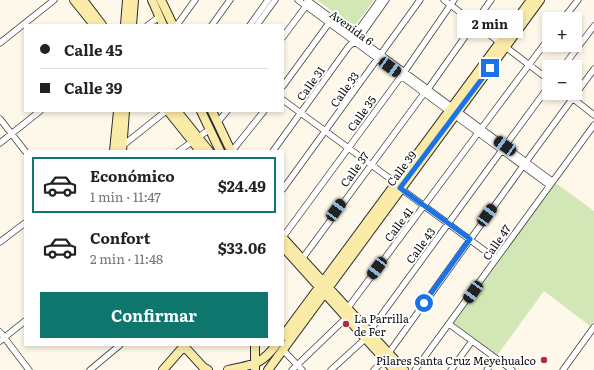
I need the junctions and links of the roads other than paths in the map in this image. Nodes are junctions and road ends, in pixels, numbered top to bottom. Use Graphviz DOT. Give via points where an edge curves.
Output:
graph roads {
  1 [pos="54,0"];
  2 [pos="74,0"];
  3 [pos="83,0"];
  4 [pos="126,0"];
  5 [pos="134,0"];
  6 [pos="152,0"];
  7 [pos="162,0"];
  8 [pos="195,0"];
  9 [pos="230,0"];
  10 [pos="268,0"];
  11 [pos="275,0"];
  12 [pos="298,0"];
  13 [pos="380,0"];
  14 [pos="386,0"];
  15 [pos="420,0"];
  16 [pos="444,0"];
  17 [pos="491,0"];
  18 [pos="531,0"];
  19 [pos="540,0"];
  20 [pos="578,0"];
  21 [pos="453,2"];
  22 [pos="306,3"];
  23 [pos="569,12"];
  24 [pos="159,17"];
  25 [pos="474,22"];
  26 [pos="329,23"];
  27 [pos="93,24"];
  28 [pos="101,24"];
  29 [pos="125,24"];
  30 [pos="132,24"];
  31 [pos="149,24"];
  32 [pos="162,24"];
  33 [pos="173,24"];
  34 [pos="178,24"];
  35 [pos="213,24"];
  36 [pos="251,24"];
  37 [pos="258,24"];
  38 [pos="594,26"];
  39 [pos="284,36"];
  40 [pos="355,39"];
  41 [pos="0,43"];
  42 [pos="503,44"];
  43 [pos="542,47"];
  44 [pos="380,57"];
  45 [pos="568,60"];
  46 [pos="529,64"];
  47 [pos="594,69"];
  48 [pos="403,73"];
  49 [pos="542,74"];
  50 [pos="284,85"];
  51 [pos="582,85"];
  52 [pos="426,91"];
  53 [pos="542,95"];
  54 [pos="571,100"];
  55 [pos="575,100"];
  56 [pos="284,101"];
  57 [pos="453,111"];
  58 [pos="39,112"];
  59 [pos="118,112"];
  60 [pos="125,112"];
  61 [pos="166,112"];
  62 [pos="168,112"];
  63 [pos="178,112"];
  64 [pos="202,112"];
  65 [pos="212,112"];
  66 [pos="225,112"];
  67 [pos="263,112"];
  68 [pos="300,113"];
  69 [pos="593,113"];
  70 [pos="0,119"];
  71 [pos="218,123"];
  72 [pos="594,125"];
  73 [pos="210,129"];
  74 [pos="325,131"];
  75 [pos="480,131"];
  76 [pos="12,134"];
  77 [pos="195,139"];
  78 [pos="0,143"];
  79 [pos="348,148"];
  80 [pos="503,148"];
  81 [pos="24,150"];
  82 [pos="119,150"];
  83 [pos="180,150"];
  84 [pos="200,150"];
  85 [pos="207,150"];
  86 [pos="220,150"];
  87 [pos="231,150"];
  88 [pos="232,150"];
  89 [pos="274,150"];
  90 [pos="370,164"];
  91 [pos="525,164"];
  92 [pos="550,183"];
  93 [pos="398,186"];
  94 [pos="284,187"];
  95 [pos="424,206"];
  96 [pos="448,223"];
  97 [pos="24,224"];
  98 [pos="284,236"];
  99 [pos="284,238"];
  100 [pos="470,239"];
  101 [pos="0,242"];
  102 [pos="284,248"];
  103 [pos="302,259"];
  104 [pos="496,259"];
  105 [pos="323,288"];
  106 [pos="347,309"];
  107 [pos="346,318"];
  108 [pos="24,322"];
  109 [pos="449,324"];
  110 [pos="593,330"];
  111 [pos="0,332"];
  112 [pos="284,335"];
  113 [pos="367,336"];
  114 [pos="2,340"];
  115 [pos="472,341"];
  116 [pos="284,342"];
  117 [pos="119,346"];
  118 [pos="182,346"];
  119 [pos="184,346"];
  120 [pos="255,346"];
  121 [pos="260,346"];
  122 [pos="280,348"];
  123 [pos="386,357"];
  124 [pos="495,358"];
  125 [pos="298,365"];
  126 [pos="257,366"];
  127 [pos="29,370"];
  128 [pos="90,370"];
  129 [pos="163,370"];
  130 [pos="208,370"];
  131 [pos="228,370"];
  132 [pos="268,370"];
  133 [pos="292,370"];
  134 [pos="302,370"];
  135 [pos="331,370"];
  136 [pos="374,370"];
  137 [pos="394,370"];
  138 [pos="404,370"];
  139 [pos="415,370"];
  140 [pos="451,370"];
  141 [pos="487,370"];
  142 [pos="512,370"];
  143 [pos="563,370"];
  1 -- 41 [label="street"];
  2 -- 27 [label="street"];
  3 -- 28 [label="street"];
  4 -- 29 [label="street"];
  5 -- 30 [label="street"];
  6 -- 24 [label="street"];
  7 -- 33 [label="street"];
  8 -- 34 [label="street"];
  9 -- 35 [label="street"];
  10 -- 36 [label="street"];
  11 -- 37 [label="street"];
  12 -- 22 [label="street, Avenida 6"];
  13 -- 40 [label="street, Calle 31"];
  14 -- 40 [label="street, Calle 31"];
  15 -- 44 [label="street, Calle 33"];
  16 -- 21 [label="street"];
  17 -- 25 [label="street, Calle 37"];
  18 -- 42 [label="street, Calle 39"];
  19 -- 42 [label="street, Calle 39"];
  20 -- 23 [label="street"];
  21 -- 25 [label="street"];
  21 -- 48 [label="street, Calle 35"];
  22 -- 26 [label="street, Avenida 6"];
  22 -- 39 [label="street"];
  22 -- 40 [label="street, Avenida 6"];
  24 -- 31 [label="street"];
  24 -- 32 [label="street"];
  25 -- 42 [label="street"];
  25 -- 52 [label="street, Calle 37"];
  26 -- 40 [label="street, Avenida 6"];
  26 -- 50 [label="street"];
  38 -- 45 [label="street"];
  40 -- 44 [label="street, Avenida 6"];
  40 -- 68 [label="street, Calle 31"];
  42 -- 46 [label="street"];
  42 -- 57 [label="street, Calle 39"];
  43 -- 46 [label="street, Calle 41"];
  44 -- 48 [label="street, Avenida 6"];
  44 -- 74 [label="street, Calle 33"];
  46 -- 49 [label="street"];
  46 -- 75 [label="street, Calle 41"];
  47 -- 51 [label="street"];
  48 -- 52 [label="street, Avenida 6"];
  48 -- 79 [label="street, Calle 35"];
  52 -- 57 [label="street, Avenida 6"];
  52 -- 90 [label="street, Calle 37"];
  53 -- 80 [label="street, Calle 43"];
  54 -- 91 [label="street"];
  55 -- 69 [label="street"];
  56 -- 68 [label="street"];
  57 -- 75 [label="street, Avenida 6"];
  57 -- 93 [label="street, Calle 39"];
  58 -- 76 [label="street"];
  59 -- 82 [label="street"];
  60 -- 82 [label="street"];
  61 -- 82 [label="street"];
  62 -- 77 [label="street"];
  63 -- 77 [label="street"];
  64 -- 73 [label="street"];
  65 -- 71 [label="street"];
  66 -- 71 [label="street"];
  67 -- 88 [label="street"];
  68 -- 74 [label="street"];
  68 -- 89 [label="street, Calle 31"];
  70 -- 76 [label="street"];
  71 -- 87 [label="street"];
  72 -- 92 [label="street, Calle 47"];
  73 -- 77 [label="street"];
  73 -- 86 [label="street"];
  74 -- 79 [label="street"];
  74 -- 94 [label="street, Calle 33"];
  75 -- 80 [label="street, Avenida 6"];
  75 -- 95 [label="street, Calle 41"];
  76 -- 78 [label="street"];
  76 -- 81 [label="street"];
  77 -- 83 [label="street"];
  77 -- 84 [label="street"];
  77 -- 85 [label="street"];
  79 -- 90 [label="street"];
  79 -- 98 [label="street, Calle 35"];
  80 -- 91 [label="street, Avenida 6"];
  80 -- 96 [label="street, Calle 43"];
  90 -- 93 [label="street"];
  90 -- 103 [label="street, Calle 37"];
  91 -- 92 [label="street, Avenida 6"];
  91 -- 100 [label="street"];
  92 -- 104 [label="street, Calle 47"];
  93 -- 95 [label="street"];
  93 -- 105 [label="street, Calle 39"];
  95 -- 96 [label="street"];
  95 -- 106 [label="street, Calle 41"];
  96 -- 100 [label="street"];
  96 -- 113 [label="street, Calle 43"];
  97 -- 101 [label="street"];
  99 -- 103 [label="street"];
  100 -- 104 [label="street"];
  100 -- 123 [label="street"];
  102 -- 105 [label="street"];
  103 -- 105 [label="street"];
  104 -- 109 [label="street, Calle 47"];
  105 -- 106 [label="street"];
  105 -- 107 [label="street"];
  105 -- 112 [label="street, Calle 39"];
  105 -- 116 [label="street, Calle 39"];
  106 -- 113 [label="street"];
  107 -- 113 [label="street"];
  107 -- 125 [label="street"];
  108 -- 114 [label="street"];
  109 -- 115 [label="street"];
  109 -- 139 [label="street, Calle 47"];
  110 -- 143 [label="street"];
  111 -- 114 [label="street"];
  113 -- 123 [label="street"];
  113 -- 135 [label="street, Calle 43"];
  114 -- 127 [label="street"];
  115 -- 124 [label="street"];
  115 -- 140 [label="street"];
  117 -- 128 [label="street"];
  118 -- 129 [label="street"];
  119 -- 130 [label="street"];
  120 -- 126 [label="street"];
  121 -- 126 [label="street"];
  122 -- 125 [label="street"];
  122 -- 126 [label="street, Calle 39"];
  122 -- 132 [label="street, Calle 39"];
  123 -- 136 [label="street"];
  123 -- 137 [label="street"];
  123 -- 138 [label="street"];
  124 -- 141 [label="street"];
  124 -- 142 [label="street"];
  125 -- 133 [label="street"];
  125 -- 134 [label="street"];
  126 -- 131 [label="street"];
}
